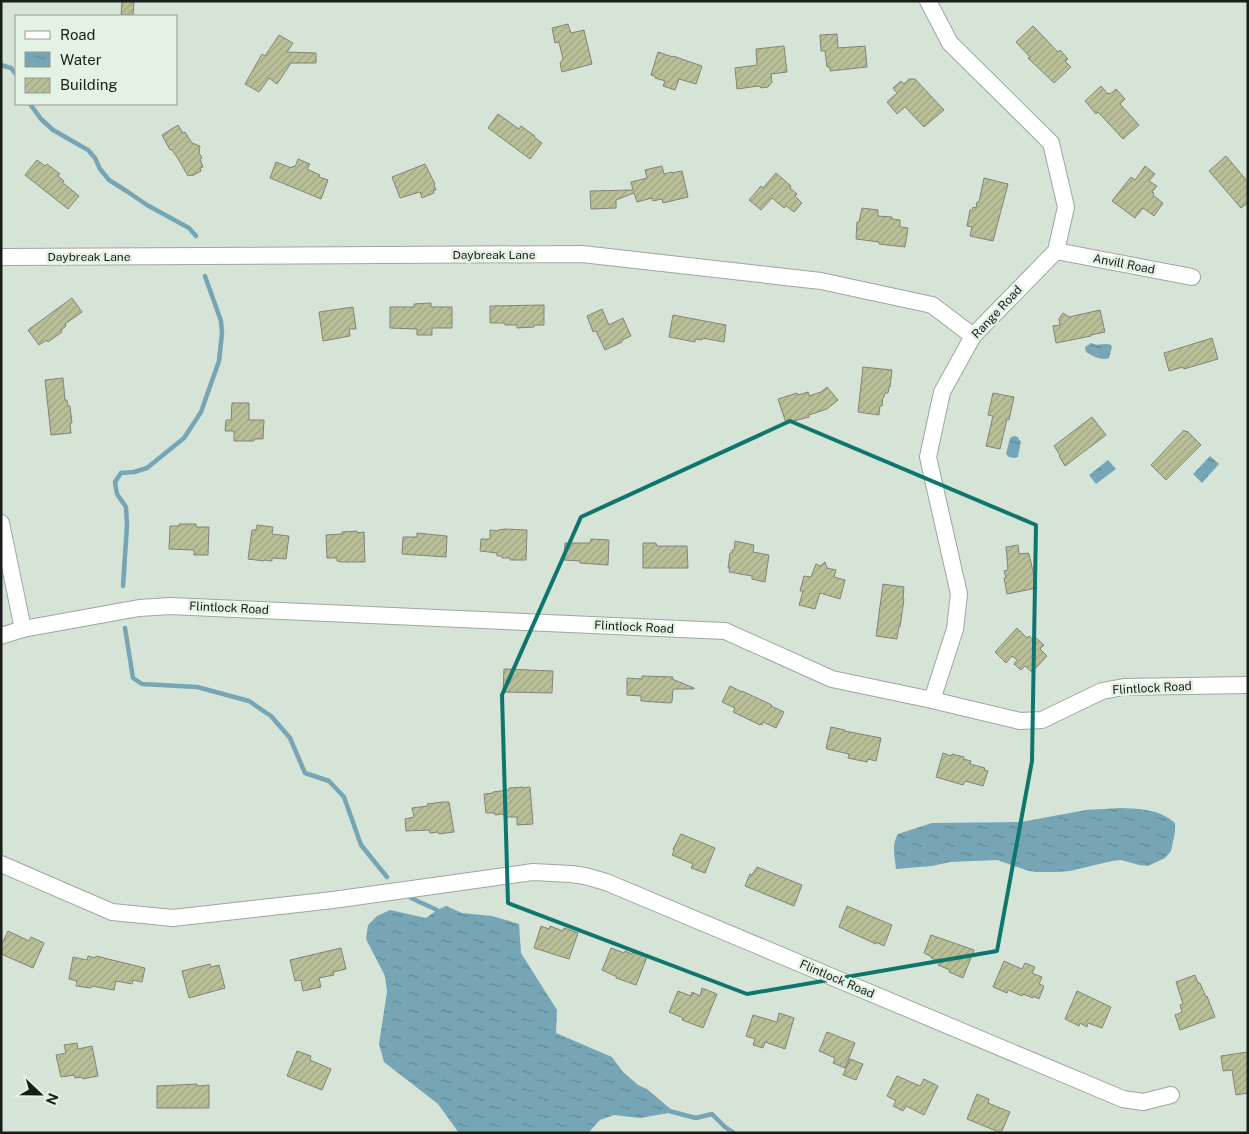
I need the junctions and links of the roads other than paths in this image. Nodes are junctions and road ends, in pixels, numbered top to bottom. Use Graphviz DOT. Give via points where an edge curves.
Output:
graph roads {
  1 [pos="928,1"];
  2 [pos="1056,250"];
  3 [pos="1,257"];
  4 [pos="1192,277"];
  5 [pos="973,336"];
  6 [pos="1,523"];
  7 [pos="23,629"];
  8 [pos="1,636"];
  9 [pos="1248,685"];
  10 [pos="932,700"];
  11 [pos="1,864"];
  12 [pos="1171,1094"];
  1 -- 2 [label="street" via="950,43 1051,143 1066,207"];
  2 -- 4 [label="street, Anvill Road"];
  2 -- 5 [label="street, Range Road"];
  3 -- 5 [label="street, Daybreak Lane" via="582,254 821,281 932,305"];
  5 -- 10 [label="street, Range Road" via="942,392 928,457 959,594 955,629"];
  6 -- 7 [label="street"];
  7 -- 8 [label="street, Flintlock Road"];
  7 -- 10 [label="street, Flintlock Road" via="139,608 170,606 725,631 832,679"];
  9 -- 10 [label="street, Flintlock Road" via="1124,687 1102,691 1042,720 1020,721"];
  11 -- 12 [label="street, Flintlock Road" via="112,912 173,918 533,872 585,876 1123,1099 1143,1102"];
}
